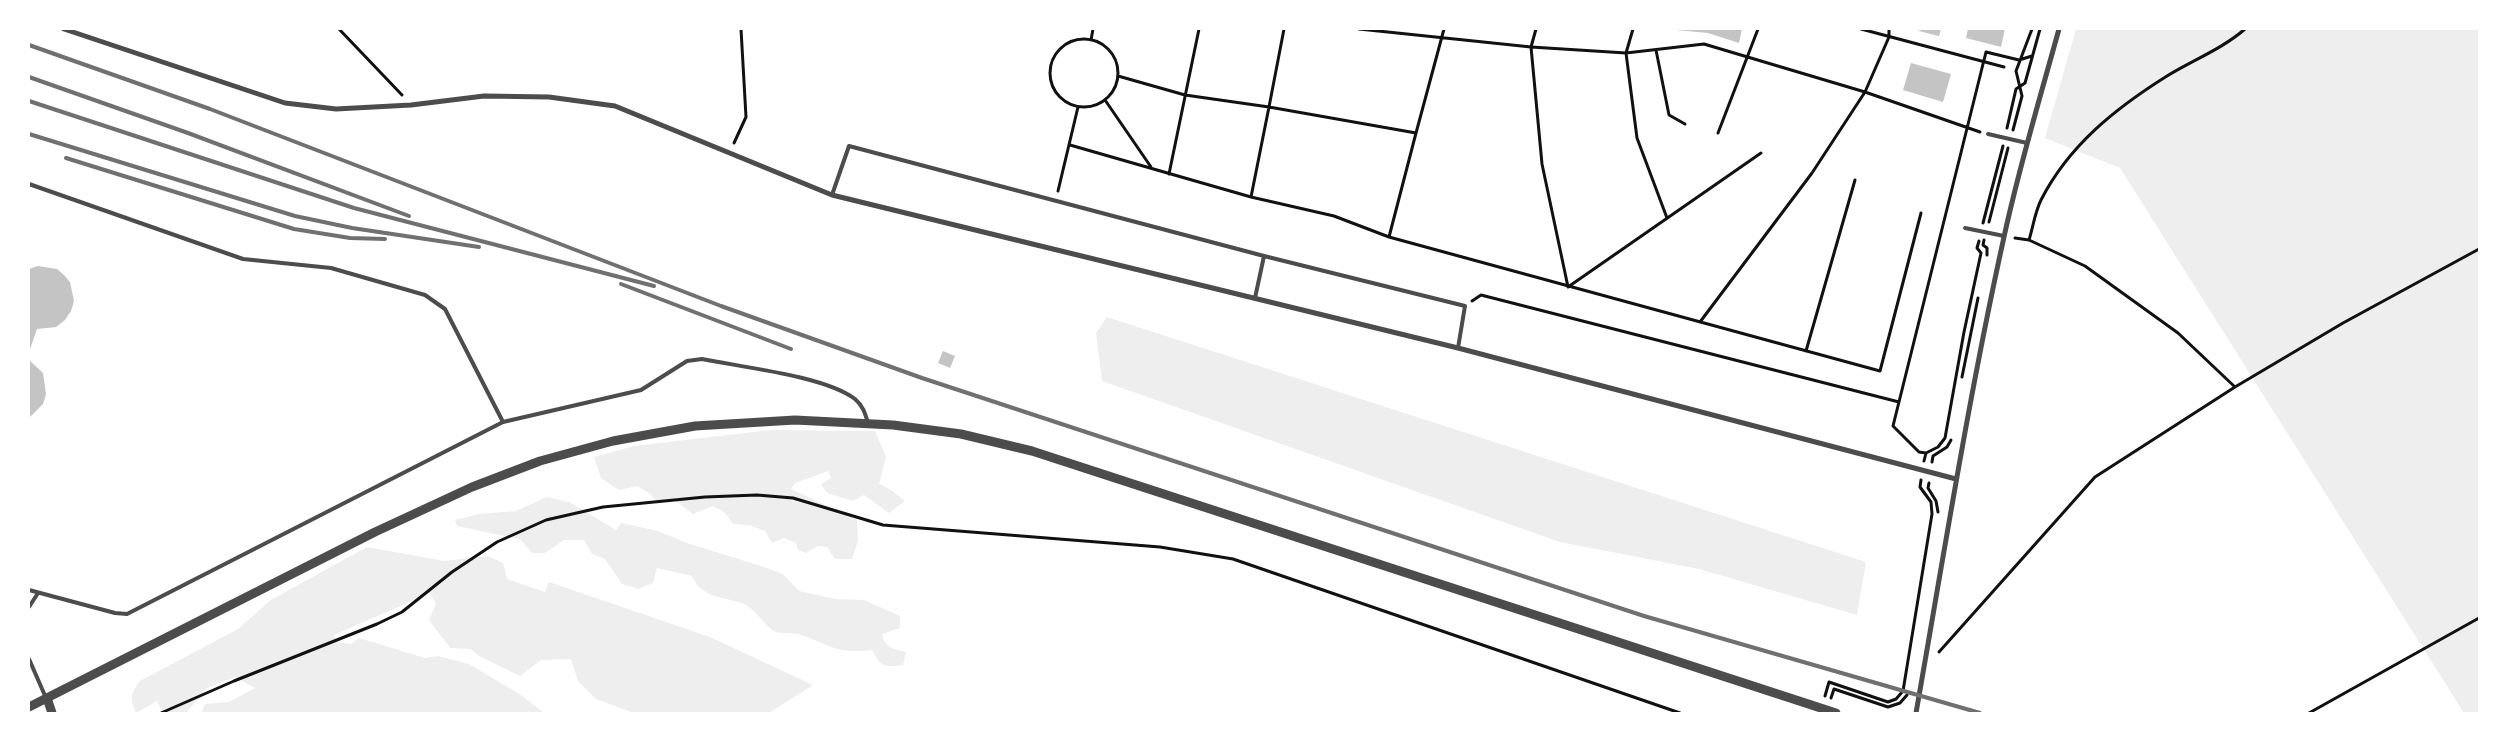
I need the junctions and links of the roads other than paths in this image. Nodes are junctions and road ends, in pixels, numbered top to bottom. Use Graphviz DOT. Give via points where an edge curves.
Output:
graph roads {
  1 [pos="64,29"];
  2 [pos="2059,29"];
  3 [pos="1988,134"];
  4 [pos="2028,143"];
  5 [pos="29,184"];
  6 [pos="832,195"];
  7 [pos="1965,228"];
  8 [pos="2004,236"];
  9 [pos="1264,256"];
  10 [pos="1255,298"];
  11 [pos="1458,348"];
  12 [pos="503,422"];
  13 [pos="868,423"];
  14 [pos="1956,479"];
  15 [pos="29,590"];
  16 [pos="38,593"];
  17 [pos="29,607"];
  18 [pos="29,659"];
  19 [pos="47,698"];
  20 [pos="29,707"];
  21 [pos="52,713"];
  22 [pos="1836,713"];
  23 [pos="1916,713"];
  1 -- 6 [label="street" via="285,102 336,109 493,96 549,97 615,106"];
  2 -- 4 [label="street"];
  3 -- 4 [label="lane"];
  4 -- 8 [label="street"];
  5 -- 12 [label="lane" via="243,258 331,268 425,295 445,309"];
  6 -- 9 [label="lane" via="849,146"];
  6 -- 10 [label="street"];
  7 -- 8 [label="lane"];
  8 -- 14 [label="street"];
  9 -- 10 [label="lane"];
  9 -- 11 [label="lane" via="1465,306"];
  10 -- 11 [label="street"];
  11 -- 14 [label="street"];
  12 -- 13 [label="lane" via="641,390 688,361 702,359 825,383 856,400 864,409"];
  12 -- 16 [label="lane" via="127,614"];
  13 -- 19 [label="street" via="795,420 695,426 613,441 540,461 472,487 375,532"];
  13 -- 22 [label="street" via="961,434 1032,451"];
  14 -- 23 [label="street"];
  15 -- 16 [label="lane"];
  16 -- 17 [label="lane"];
  18 -- 19 [label="lane"];
  19 -- 20 [label="street"];
  19 -- 21 [label="street"];
}
